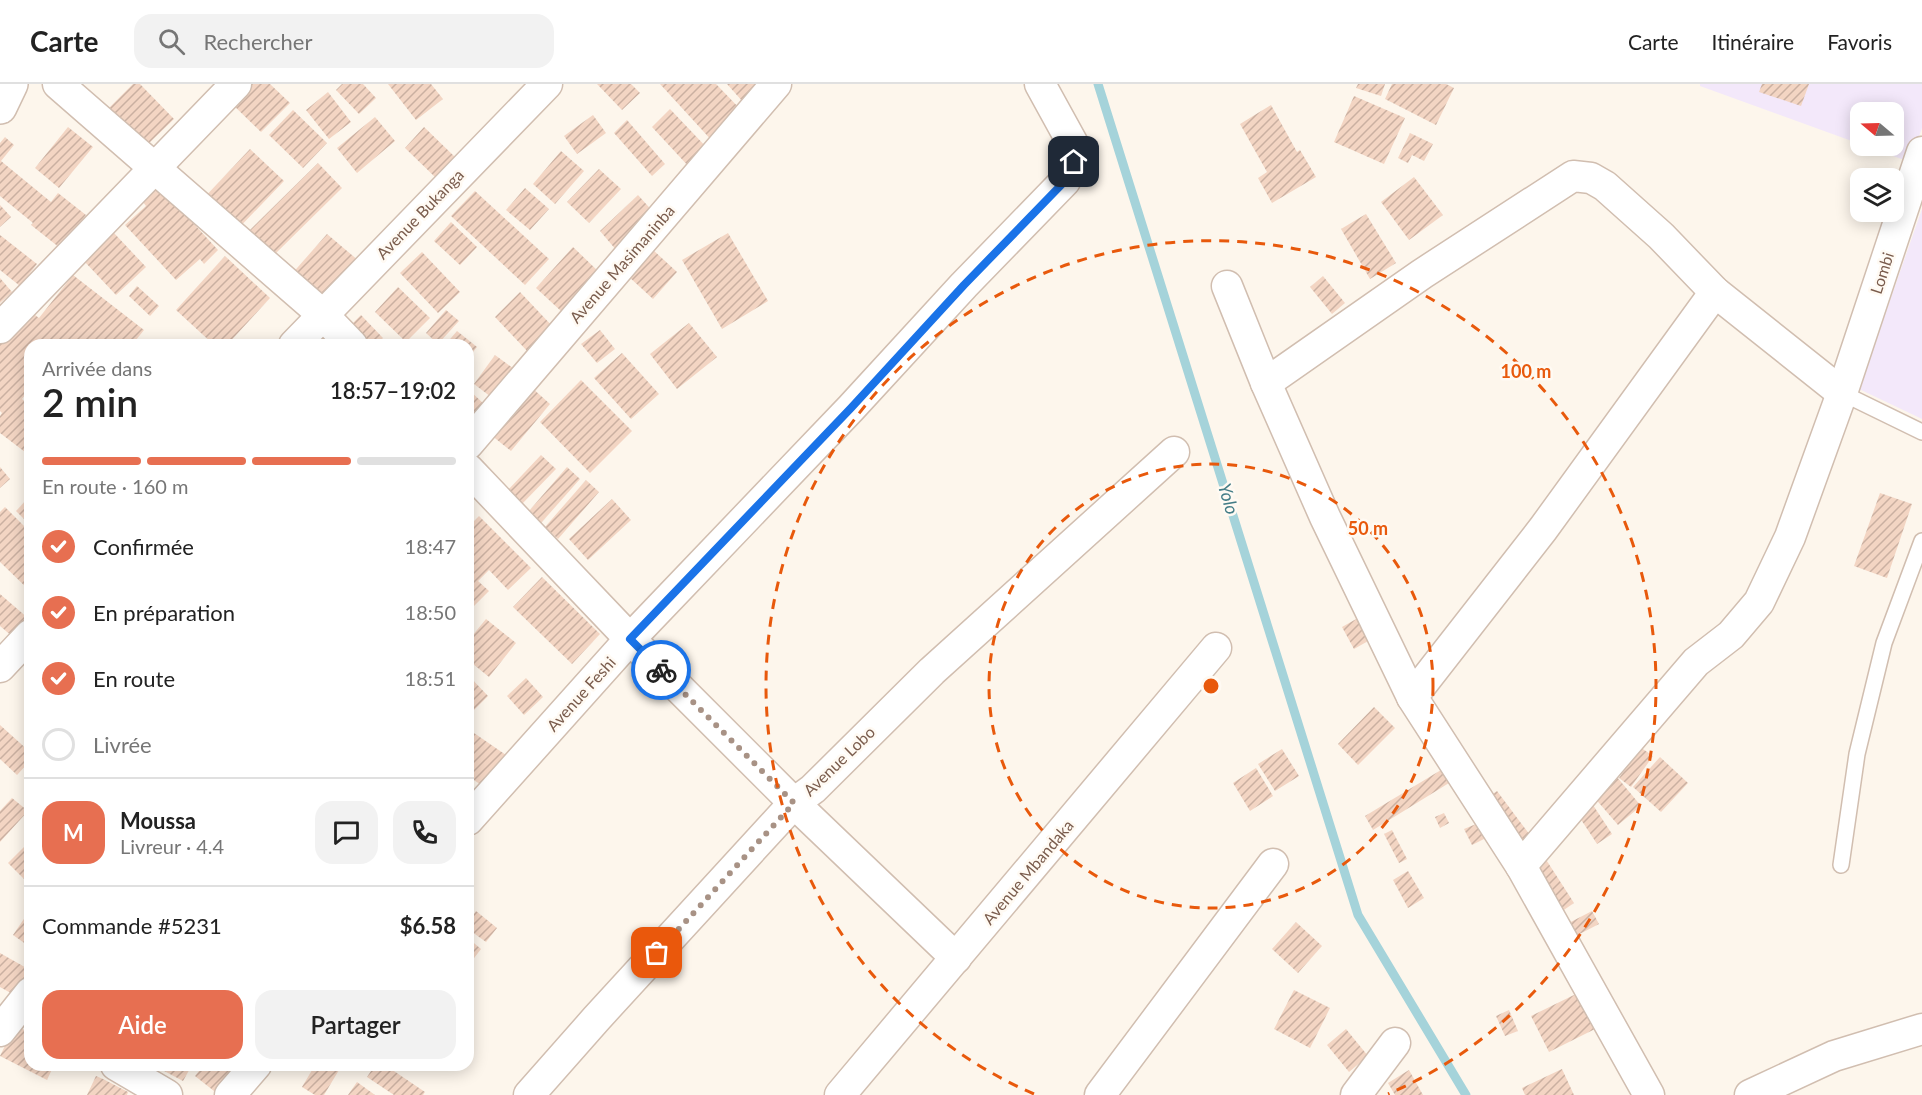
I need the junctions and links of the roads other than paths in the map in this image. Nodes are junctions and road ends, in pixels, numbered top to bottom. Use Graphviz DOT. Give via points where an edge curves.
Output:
graph roads {
  1 [pos="11,84"];
  2 [pos="58,84"];
  3 [pos="236,84"];
  4 [pos="547,84"];
  5 [pos="776,84"];
  6 [pos="1040,84"];
  7 [pos="0,107"];
  8 [pos="1922,152"];
  9 [pos="154,168"];
  10 [pos="1227,286"];
  11 [pos="1714,292"];
  12 [pos="322,314"];
  13 [pos="0,328"];
  14 [pos="299,339"];
  15 [pos="346,339"];
  16 [pos="1266,383"];
  17 [pos="1842,393"];
  18 [pos="1922,432"];
  19 [pos="474,437"];
  20 [pos="1174,452"];
  21 [pos="474,475"];
  22 [pos="1922,541"];
  23 [pos="630,639"];
  24 [pos="24,641"];
  25 [pos="1216,648"];
  26 [pos="0,667"];
  27 [pos="1412,697"];
  28 [pos="794,803"];
  29 [pos="474,813"];
  30 [pos="1273,864"];
  31 [pos="1841,864"];
  32 [pos="1521,866"];
  33 [pos="956,958"];
  34 [pos="1922,1029"];
  35 [pos="1395,1043"];
  36 [pos="126,1071"];
  37 [pos="251,1071"];
  38 [pos="168,1095"];
  39 [pos="230,1095"];
  40 [pos="529,1095"];
  41 [pos="840,1095"];
  42 [pos="1100,1095"];
  43 [pos="1356,1095"];
  44 [pos="1649,1095"];
  45 [pos="1750,1095"];
  1 -- 7 [label="street"];
  2 -- 9 [label="street"];
  3 -- 9 [label="street"];
  4 -- 12 [label="street, Avenue Bukanga"];
  5 -- 19 [label="street, Avenue Masimaninba"];
  6 -- 23 [label="street, Avenue Feshi" via="1073,144 1074,162 1065,181"];
  8 -- 17 [label="street, Lombi"];
  9 -- 12 [label="street"];
  9 -- 13 [label="street"];
  10 -- 16 [label="street"];
  11 -- 16 [label="street" via="1661,236 1605,186 1591,178 1573,176 1422,274"];
  11 -- 17 [label="street"];
  11 -- 27 [label="street" via="1543,529"];
  12 -- 14 [label="street, Avenue Bukanga"];
  12 -- 15 [label="street"];
  16 -- 27 [label="street"];
  17 -- 18 [label="lane"];
  17 -- 32 [label="street, Lombi" via="1790,537 1759,602 1731,635 1696,662"];
  20 -- 28 [label="street, Avenue Lobo" via="941,663"];
  21 -- 23 [label="street"];
  22 -- 31 [label="lane" via="1884,644 1857,754"];
  23 -- 28 [label="street"];
  23 -- 29 [label="street, Avenue Feshi"];
  24 -- 26 [label="street"];
  25 -- 33 [label="street, Avenue Mbandaka"];
  27 -- 32 [label="street"];
  28 -- 33 [label="street"];
  28 -- 40 [label="street, Avenue Lobo"];
  30 -- 42 [label="street"];
  32 -- 44 [label="street"];
  33 -- 41 [label="street, Avenue Mbandaka"];
  34 -- 45 [label="street" via="1834,1056"];
  35 -- 43 [label="street"];
  36 -- 38 [label="street"];
  37 -- 39 [label="street"];
}
